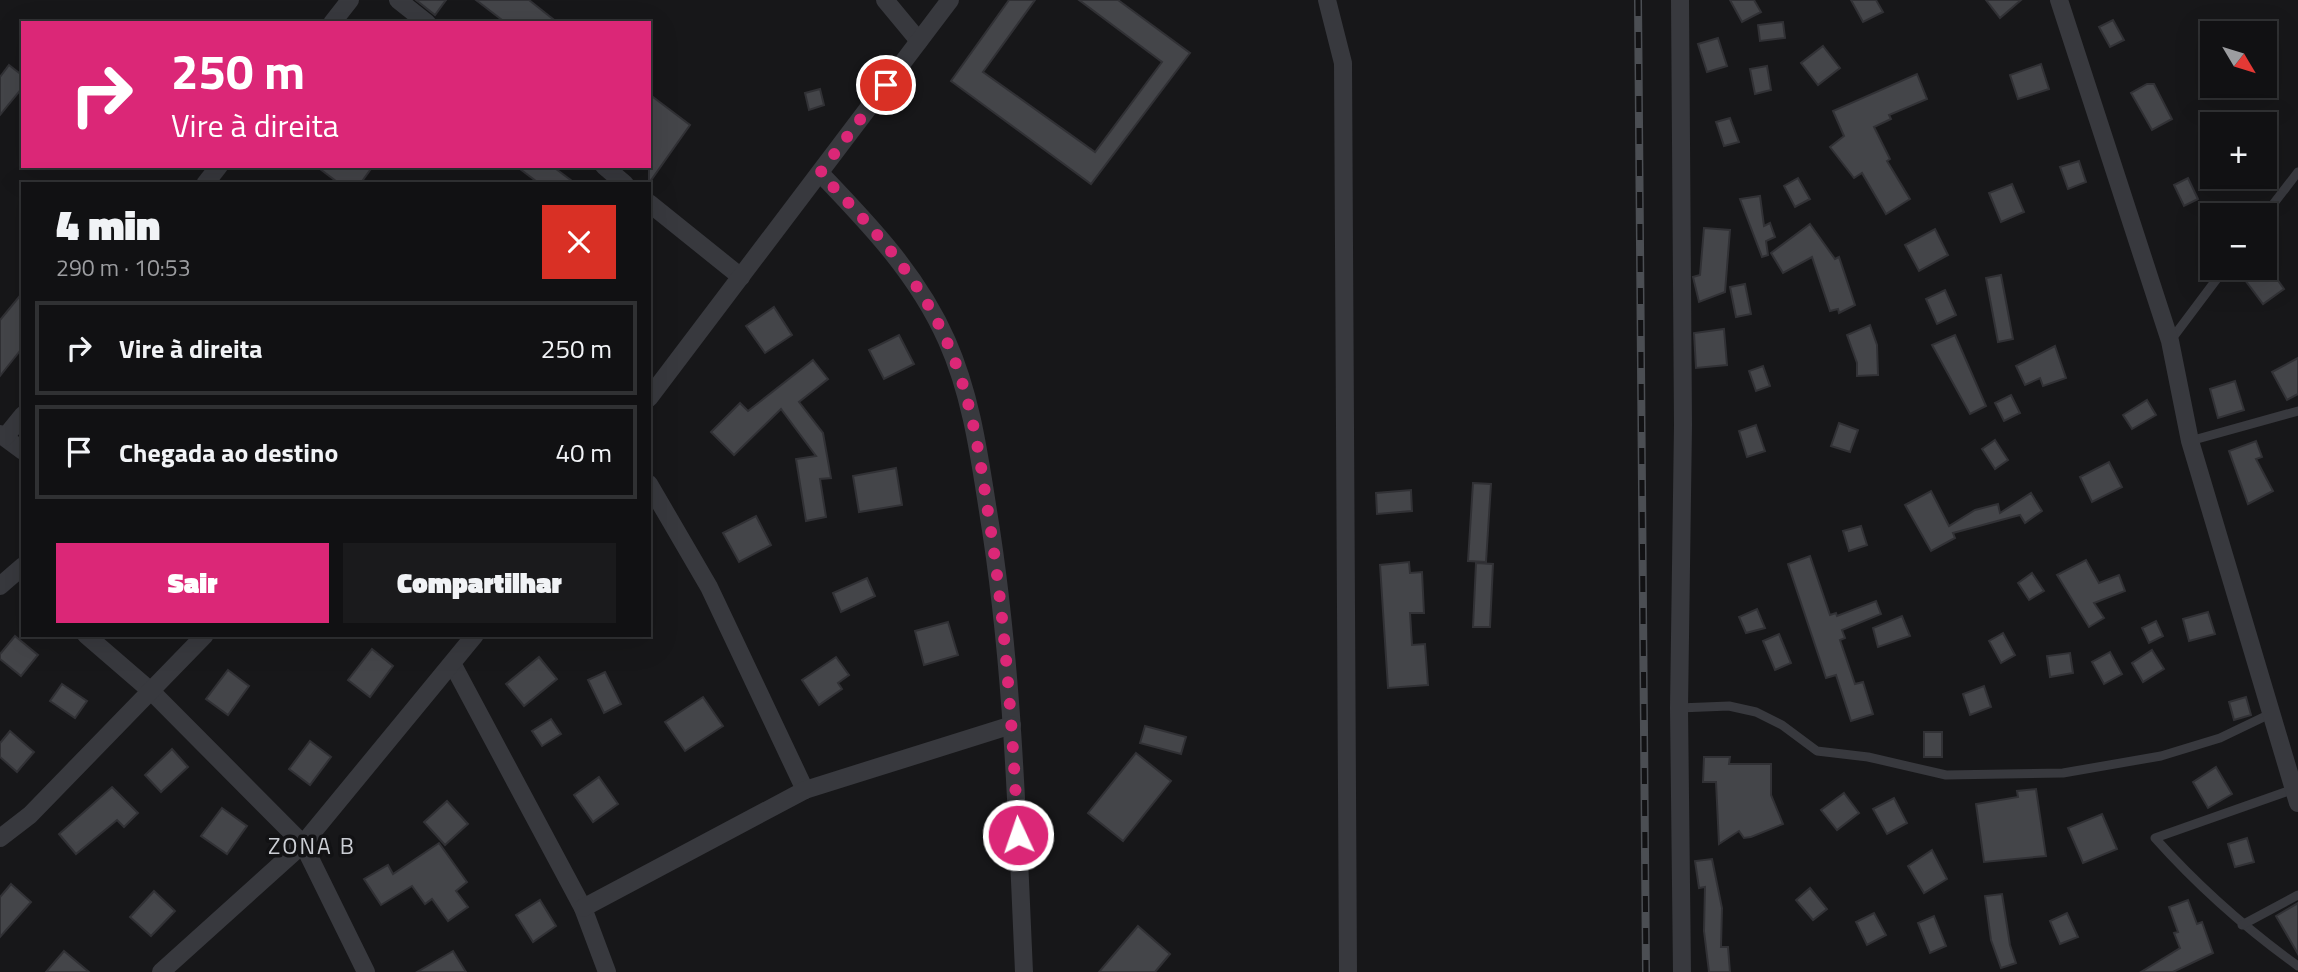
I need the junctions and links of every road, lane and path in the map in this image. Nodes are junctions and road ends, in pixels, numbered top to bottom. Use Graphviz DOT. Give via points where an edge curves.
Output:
graph roads {
  1 [pos="350,0"];
  2 [pos="398,0"];
  3 [pos="885,0"];
  4 [pos="950,0"];
  5 [pos="1327,0"];
  6 [pos="1680,0"];
  7 [pos="2059,0"];
  8 [pos="334,21"];
  9 [pos="424,21"];
  10 [pos="919,41"];
  11 [pos="217,168"];
  12 [pos="606,168"];
  13 [pos="2298,172"];
  14 [pos="820,173"];
  15 [pos="207,182"];
  16 [pos="623,182"];
  17 [pos="2274,203"];
  18 [pos="651,205"];
  19 [pos="741,277"];
  20 [pos="2216,280"];
  21 [pos="2170,341"];
  22 [pos="651,395"];
  23 [pos="2298,411"];
  24 [pos="21,417"];
  25 [pos="2,435"];
  26 [pos="2190,441"];
  27 [pos="21,450"];
  28 [pos="651,487"];
  29 [pos="20,573"];
  30 [pos="0,586"];
  31 [pos="88,637"];
  32 [pos="203,637"];
  33 [pos="474,637"];
  34 [pos="453,665"];
  35 [pos="152,692"];
  36 [pos="1679,708"];
  37 [pos="2272,713"];
  38 [pos="1012,725"];
  39 [pos="805,790"];
  40 [pos="2296,796"];
  41 [pos="0,838"];
  42 [pos="303,844"];
  43 [pos="2298,895"];
  44 [pos="583,908"];
  45 [pos="2242,925"];
  46 [pos="2298,966"];
  47 [pos="163,971"];
  48 [pos="366,972"];
  49 [pos="607,972"];
  50 [pos="1024,972"];
  51 [pos="1348,972"];
  52 [pos="1682,972"];
  1 -- 8 [label="street"];
  2 -- 9 [label="street"];
  3 -- 10 [label="street"];
  4 -- 10 [label="street"];
  5 -- 51 [label="street" via="1343,63"];
  6 -- 36 [label="street" via="1684,425"];
  7 -- 21 [label="street"];
  10 -- 14 [label="street"];
  11 -- 15 [label="street"];
  12 -- 16 [label="street"];
  13 -- 17 [label="lane"];
  14 -- 19 [label="street"];
  14 -- 38 [label="street" via="883,239 917,287 947,342 975,431 999,576"];
  18 -- 19 [label="street"];
  19 -- 22 [label="street"];
  20 -- 21 [label="lane"];
  21 -- 26 [label="street"];
  23 -- 26 [label="lane"];
  24 -- 25 [label="street"];
  25 -- 27 [label="street"];
  26 -- 37 [label="street"];
  28 -- 39 [label="street" via="709,587"];
  29 -- 30 [label="street"];
  31 -- 35 [label="street"];
  32 -- 35 [label="street"];
  33 -- 34 [label="street"];
  34 -- 42 [label="street"];
  34 -- 44 [label="street"];
  35 -- 41 [label="street" via="30,816"];
  35 -- 42 [label="street"];
  36 -- 37 [label="lane" via="1729,706 1756,712 1817,751 1946,775 2063,773 2161,756 2220,738"];
  36 -- 52 [label="street"];
  37 -- 40 [label="street"];
  38 -- 39 [label="street"];
  38 -- 50 [label="street"];
  39 -- 44 [label="street"];
  40 -- 45 [label="lane" via="2155,838"];
  42 -- 47 [label="street"];
  42 -- 48 [label="street"];
  43 -- 45 [label="lane"];
  44 -- 49 [label="street"];
  45 -- 46 [label="lane"];
}
